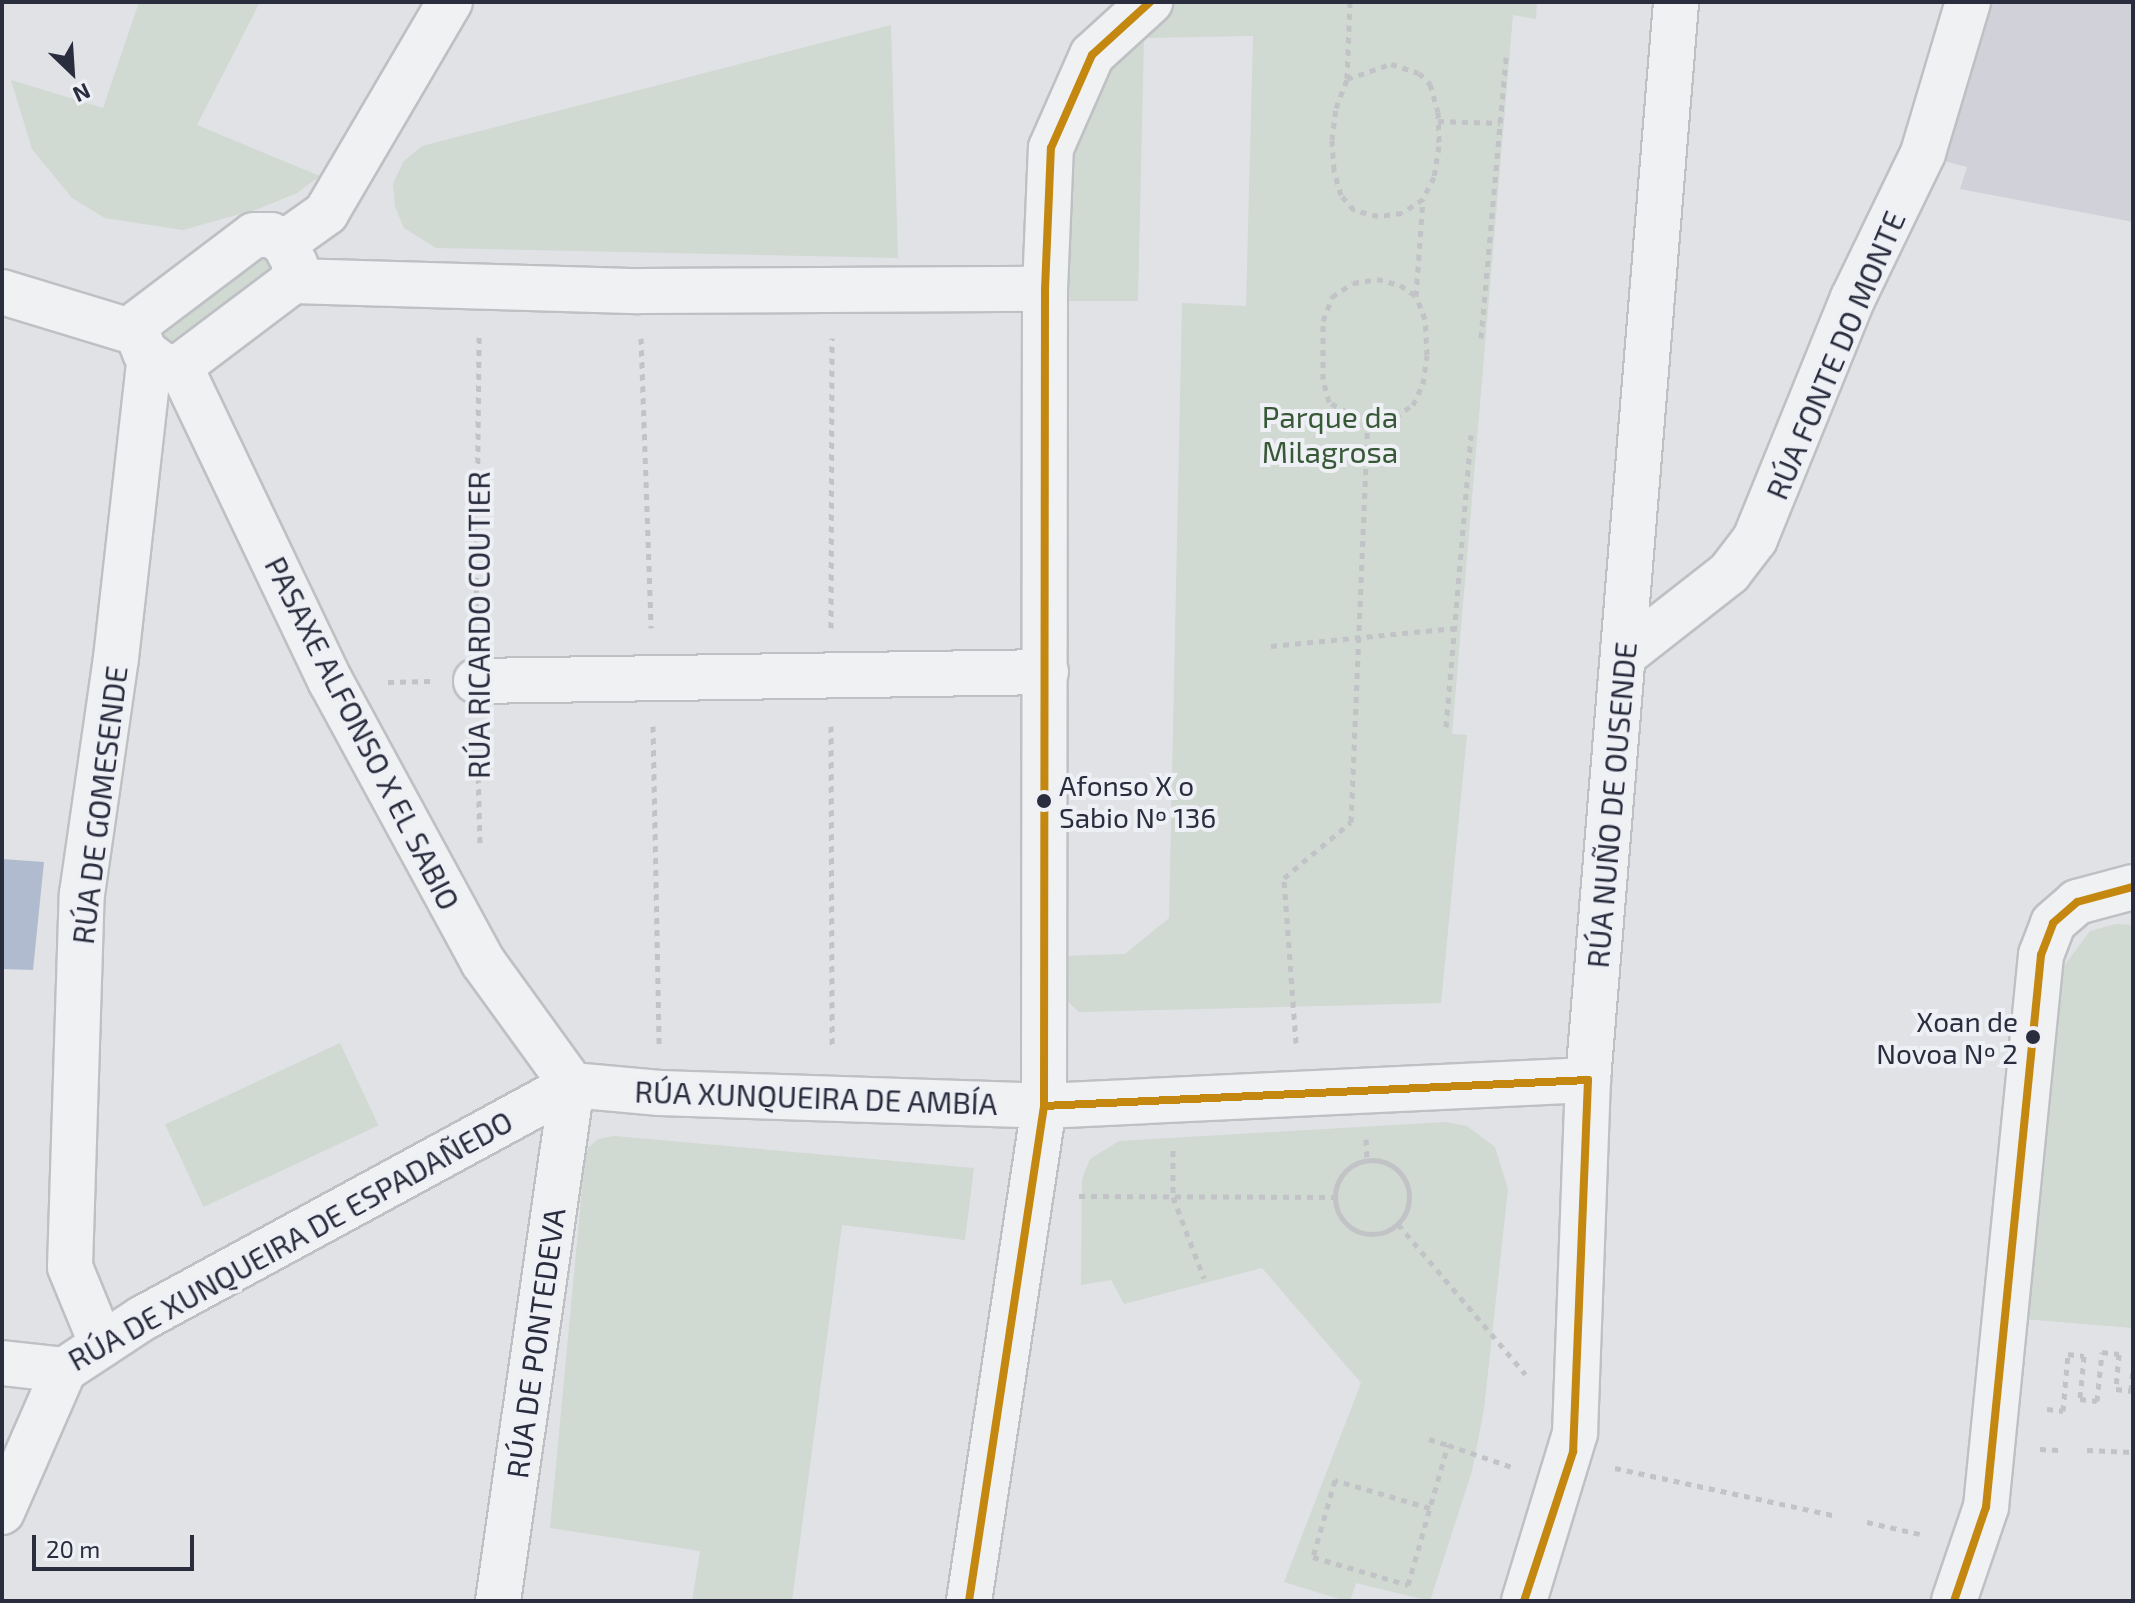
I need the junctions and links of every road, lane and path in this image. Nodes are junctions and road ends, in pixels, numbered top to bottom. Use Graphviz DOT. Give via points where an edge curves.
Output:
graph roads {
  1 [pos="450,2"];
  2 [pos="1150,2"];
  3 [pos="1350,2"];
  4 [pos="1676,2"];
  5 [pos="1968,2"];
  6 [pos="1506,57"];
  7 [pos="1347,79"];
  8 [pos="1438,121"];
  9 [pos="1500,123"];
  10 [pos="1423,199"];
  11 [pos="288,262"];
  12 [pos="479,288"];
  13 [pos="1045,289"];
  14 [pos="2,292"];
  15 [pos="1416,296"];
  16 [pos="1481,338"];
  17 [pos="156,352"];
  18 [pos="1368,424"];
  19 [pos="1471,435"];
  20 [pos="1455,628"];
  21 [pos="1359,637"];
  22 [pos="1271,646"];
  23 [pos="1623,656"];
  24 [pos="1046,672"];
  25 [pos="476,681"];
  26 [pos="331,682"];
  27 [pos="1446,727"];
  28 [pos="480,853"];
  29 [pos="2133,887"];
  30 [pos="1588,1080"];
  31 [pos="572,1085"];
  32 [pos="1301,1096"];
  33 [pos="1173,1101"];
  34 [pos="1044,1106"];
  35 [pos="1030,1196"];
  36 [pos="1173,1197"];
  37 [pos="1334,1197"];
  38 [pos="1398,1224"];
  39 [pos="1204,1278"];
  40 [pos="102,1345"];
  41 [pos="2,1363"];
  42 [pos="2133,1369"];
  43 [pos="64,1370"];
  44 [pos="2048,1397"];
  45 [pos="1429,1439"];
  46 [pos="1448,1445"];
  47 [pos="2087,1450"];
  48 [pos="2133,1452"];
  49 [pos="1569,1459"];
  50 [pos="1430,1508"];
  51 [pos="2,1512"];
  52 [pos="1837,1516"];
  53 [pos="498,1601"];
  54 [pos="969,1601"];
  55 [pos="1524,1601"];
  56 [pos="1954,1601"];
  1 -- 11 [label="street" via="326,213"];
  2 -- 13 [label="street" via="1092,55 1051,148"];
  3 -- 7 [label="path"];
  4 -- 23 [label="street, RÚA NUÑO DE OUSENDE"];
  5 -- 23 [label="street, RÚA FONTE DO MONTE" via="1923,153 1853,298 1755,539 1729,573"];
  6 -- 9 [label="path"];
  7 -- 8 [label="path" via="1391,64 1419,73 1430,84"];
  7 -- 10 [label="path" via="1332,140 1341,195 1354,210 1378,216 1402,213"];
  8 -- 9 [label="path"];
  8 -- 10 [label="path" via="1434,177"];
  9 -- 16 [label="path"];
  10 -- 15 [label="path"];
  11 -- 12 [label="street"];
  11 -- 17 [label="street"];
  11 -- 17 [label="street" via="271,235 254,235 139,322"];
  12 -- 13 [label="street"];
  12 -- 25 [label="path, RÚA RICARDO COUTIER"];
  13 -- 24 [label="street"];
  14 -- 17 [label="street"];
  15 -- 18 [label="path" via="1425,319 1423,384 1413,405 1395,417"];
  15 -- 18 [label="path" via="1377,279 1353,283 1332,297 1323,321 1323,379 1329,402"];
  17 -- 26 [label="street, PASAXE ALFONSO X EL SABIO"];
  17 -- 40 [label="street, RÚA DE GOMESENDE" via="82,894 70,1267"];
  18 -- 21 [label="path"];
  19 -- 20 [label="path"];
  20 -- 21 [label="path"];
  20 -- 27 [label="path"];
  21 -- 22 [label="path"];
  21 -- 32 [label="path" via="1351,822 1284,878"];
  23 -- 30 [label="street, RÚA NUÑO DE OUSENDE"];
  24 -- 25 [label="street"];
  24 -- 34 [label="street"];
  25 -- 26 [label="path"];
  25 -- 28 [label="path, RÚA RICARDO COUTIER"];
  26 -- 31 [label="street, PASAXE ALFONSO X EL SABIO" via="483,962"];
  29 -- 56 [label="street" via="2077,902 2053,923 2041,955 1986,1507"];
  30 -- 32 [label="street, RÚA XUNQUEIRA DE AMBÍA"];
  30 -- 49 [label="street, RÚA NUÑO DE OUSENDE"];
  31 -- 34 [label="street, RÚA XUNQUEIRA DE AMBÍA" via="660,1093"];
  31 -- 40 [label="street, RÚA DE XUNQUEIRA DE ESPADAÑEDO"];
  31 -- 53 [label="street, RÚA DE PONTEDEVA"];
  32 -- 33 [label="street, RÚA XUNQUEIRA DE AMBÍA"];
  33 -- 34 [label="street, RÚA XUNQUEIRA DE AMBÍA"];
  33 -- 36 [label="path"];
  34 -- 35 [label="street"];
  35 -- 36 [label="path"];
  35 -- 54 [label="street"];
  36 -- 37 [label="path"];
  36 -- 39 [label="path"];
  37 -- 38 [label="path" via="1338,1213 1354,1231 1378,1234"];
  37 -- 38 [label="path" via="1348,1169 1382,1161 1403,1175 1408,1187 1407,1212"];
  38 -- 49 [label="path"];
  40 -- 43 [label="street, RÚA DE XUNQUEIRA DE ESPADAÑEDO"];
  41 -- 43 [label="street, RÚA DE XUNQUEIRA DE ESPADAÑEDO"];
  42 -- 44 [label="path" via="2131,1391 2116,1389 2119,1354 2102,1352 2097,1401 2080,1399 2084,1356 2068,1354 2063,1411 2047,1410"];
  43 -- 51 [label="street"];
  45 -- 46 [label="path"];
  46 -- 49 [label="path"];
  46 -- 50 [label="path"];
  47 -- 48 [label="path"];
  49 -- 52 [label="path"];
  49 -- 55 [label="street, RÚA NUÑO DE OUSENDE"];
  50 -- 50 [label="path" via="1408,1585 1313,1557 1335,1480"];
}
